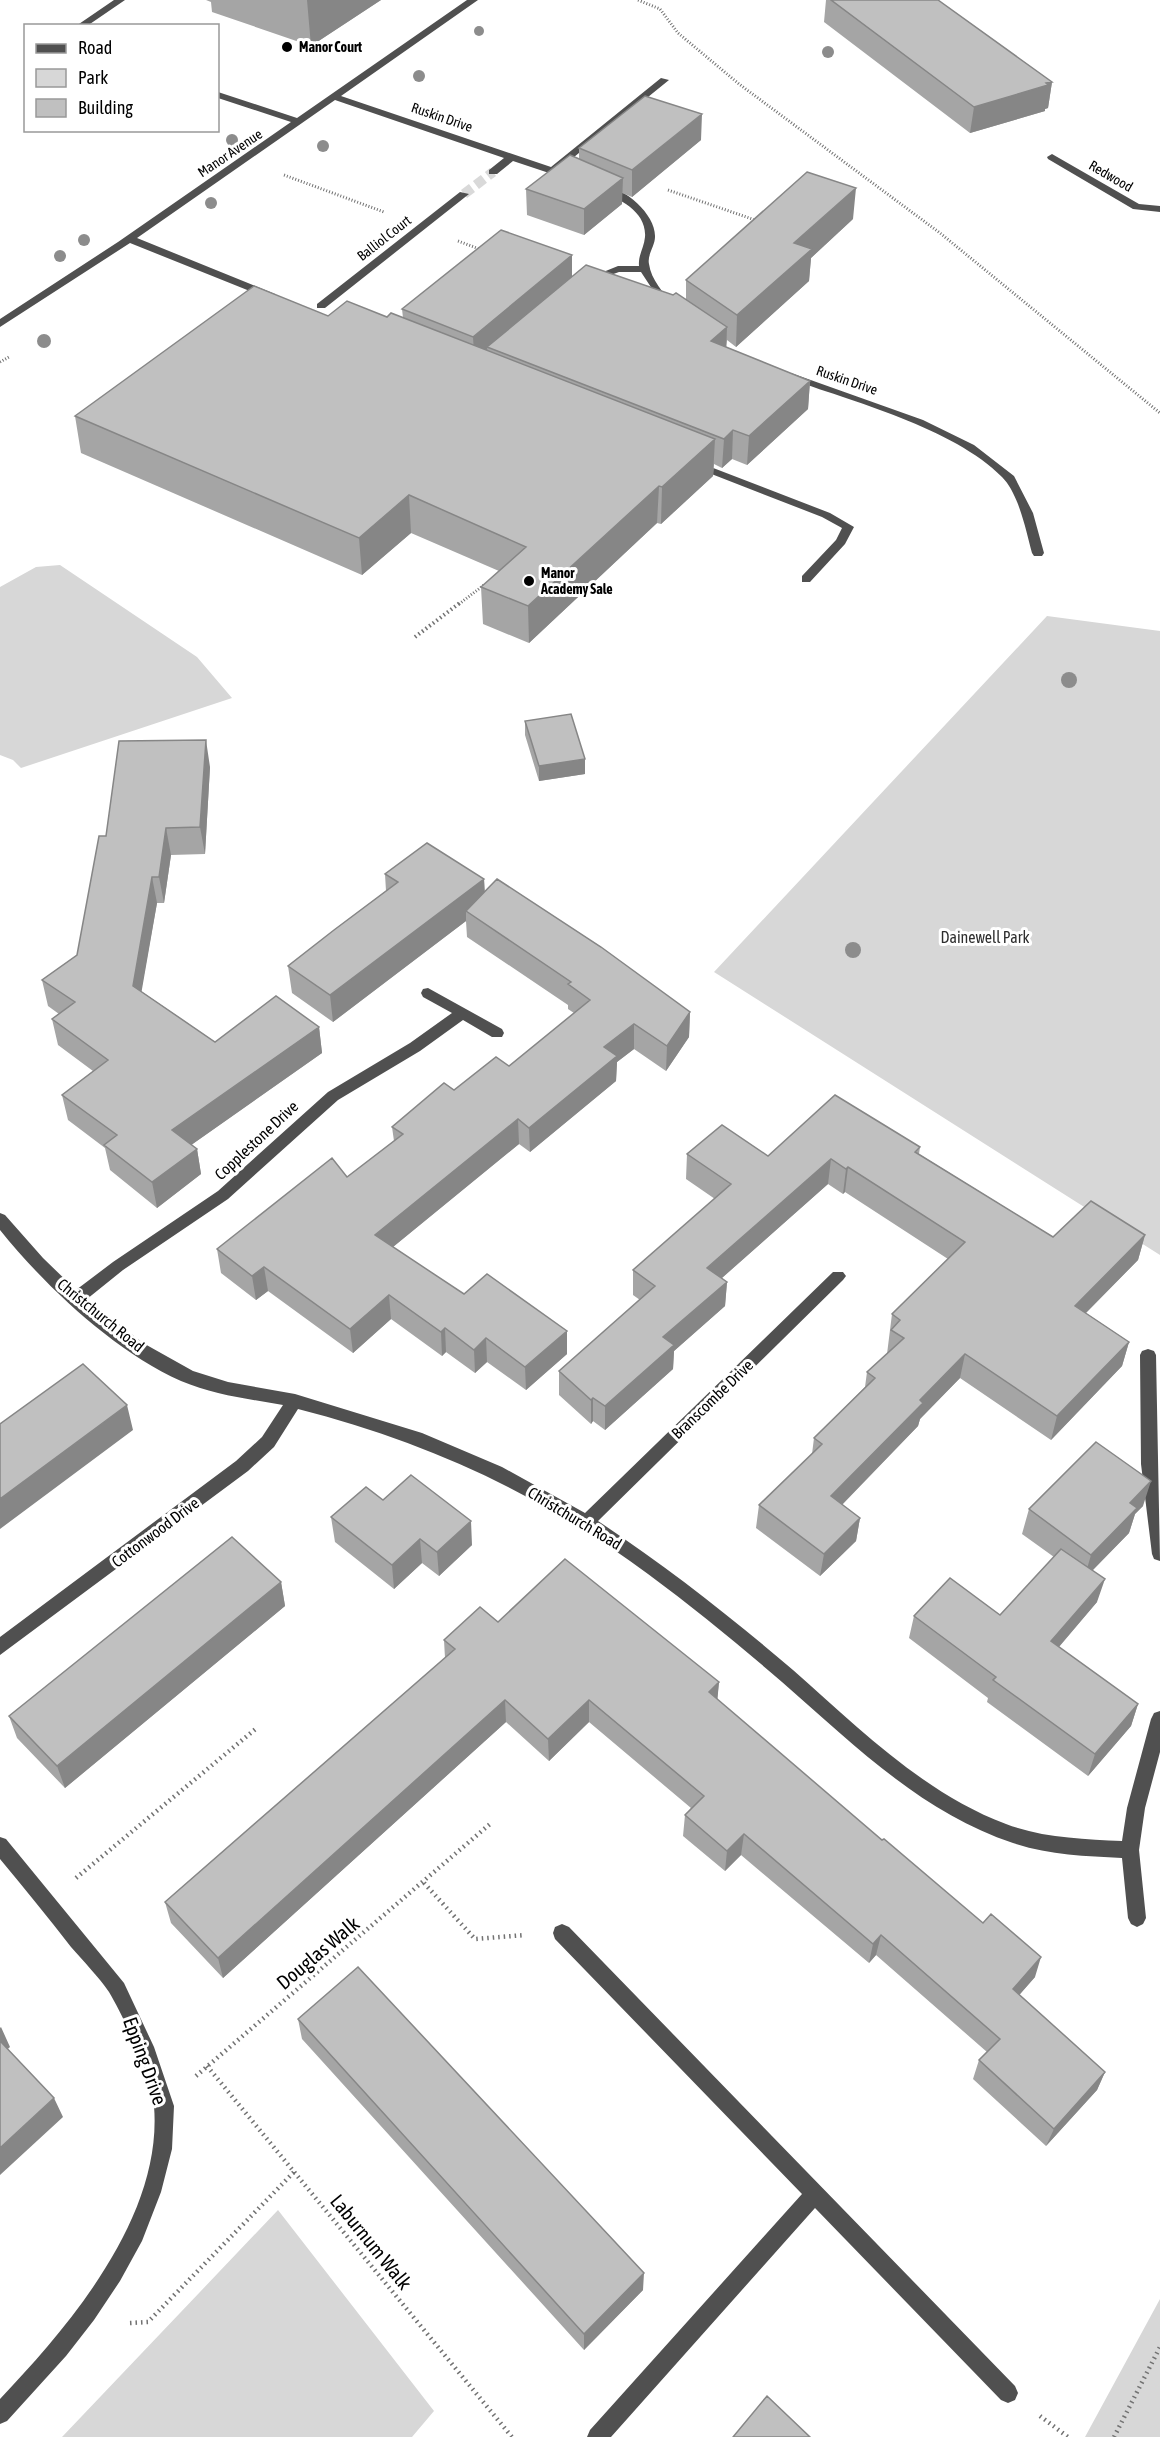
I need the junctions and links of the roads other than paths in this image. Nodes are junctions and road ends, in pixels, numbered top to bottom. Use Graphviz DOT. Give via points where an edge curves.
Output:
graph roads {
  1 [pos="120,0"];
  2 [pos="473,0"];
  3 [pos="83,24"];
  4 [pos="664,80"];
  5 [pos="219,95"];
  6 [pos="335,97"];
  7 [pos="298,122"];
  8 [pos="511,157"];
  9 [pos="1052,157"];
  10 [pos="552,171"];
  11 [pos="493,172"];
  12 [pos="574,179"];
  13 [pos="597,186"];
  14 [pos="464,194"];
  15 [pos="1160,209"];
  16 [pos="129,239"];
  17 [pos="645,269"];
  18 [pos="583,286"];
  19 [pos="284,301"];
  20 [pos="321,306"];
  21 [pos="305,310"];
  22 [pos="673,310"];
  23 [pos="326,319"];
  24 [pos="0,324"];
  25 [pos="783,374"];
  26 [pos="683,459"];
  27 [pos="1038,553"];
  28 [pos="806,579"];
  29 [pos="428,993"];
  30 [pos="462,1013"];
  31 [pos="498,1033"];
  32 [pos="0,1219"];
  33 [pos="838,1276"];
  34 [pos="77,1298"];
  35 [pos="1148,1356"];
  36 [pos="295,1401"];
  37 [pos="586,1521"];
  38 [pos="1160,1554"];
  39 [pos="0,1647"];
  40 [pos="1160,1719"];
  41 [pos="0,1845"];
  42 [pos="1130,1850"];
  43 [pos="1137,1918"];
  44 [pos="562,1933"];
  45 [pos="815,2194"];
  46 [pos="1008,2393"];
  47 [pos="0,2414"];
  48 [pos="597,2437"];
  1 -- 3 [label="street"];
  2 -- 6 [label="street, Manor Avenue"];
  4 -- 10 [label="street"];
  5 -- 7 [label="street"];
  6 -- 7 [label="street, Manor Avenue"];
  6 -- 8 [label="street, Ruskin Drive"];
  7 -- 16 [label="street, Manor Avenue"];
  8 -- 10 [label="street, Ruskin Drive"];
  8 -- 11 [label="street"];
  9 -- 15 [label="street, Redwood" via="1137,207"];
  10 -- 12 [label="street, Ruskin Drive"];
  13 -- 17 [label="street" via="638,208 646,219 651,236 643,256"];
  14 -- 20 [label="street, Balliol Court"];
  16 -- 19 [label="street"];
  16 -- 24 [label="street, Manor Avenue"];
  17 -- 18 [label="street" via="618,269"];
  17 -- 22 [label="street"];
  21 -- 23 [label="street"];
  25 -- 27 [label="street, Ruskin Drive" via="919,422 970,447 1008,476 1028,513"];
  26 -- 28 [label="street" via="848,527 841,542"];
  29 -- 30 [label="street"];
  30 -- 31 [label="street"];
  30 -- 34 [label="street, Copplestone Drive" via="415,1047 333,1096 223,1195"];
  32 -- 34 [label="street, Christchurch Road" via="21,1247"];
  33 -- 37 [label="street, Branscombe Drive"];
  34 -- 36 [label="street, Christchurch Road" via="134,1345 186,1375 231,1390"];
  35 -- 38 [label="street" via="1149,1464"];
  36 -- 37 [label="street, Christchurch Road" via="456,1453"];
  36 -- 39 [label="street, Cottonwood Drive" via="268,1442 242,1466"];
  37 -- 42 [label="street, Christchurch Road" via="758,1651 910,1780 957,1812 1041,1844"];
  40 -- 42 [label="street" via="1136,1808"];
  41 -- 47 [label="street, Epping Drive" via="117,1988 164,2104 151,2195 123,2257 79,2327"];
  42 -- 43 [label="street"];
  44 -- 45 [label="street"];
  45 -- 46 [label="street"];
  45 -- 48 [label="street"];
}
